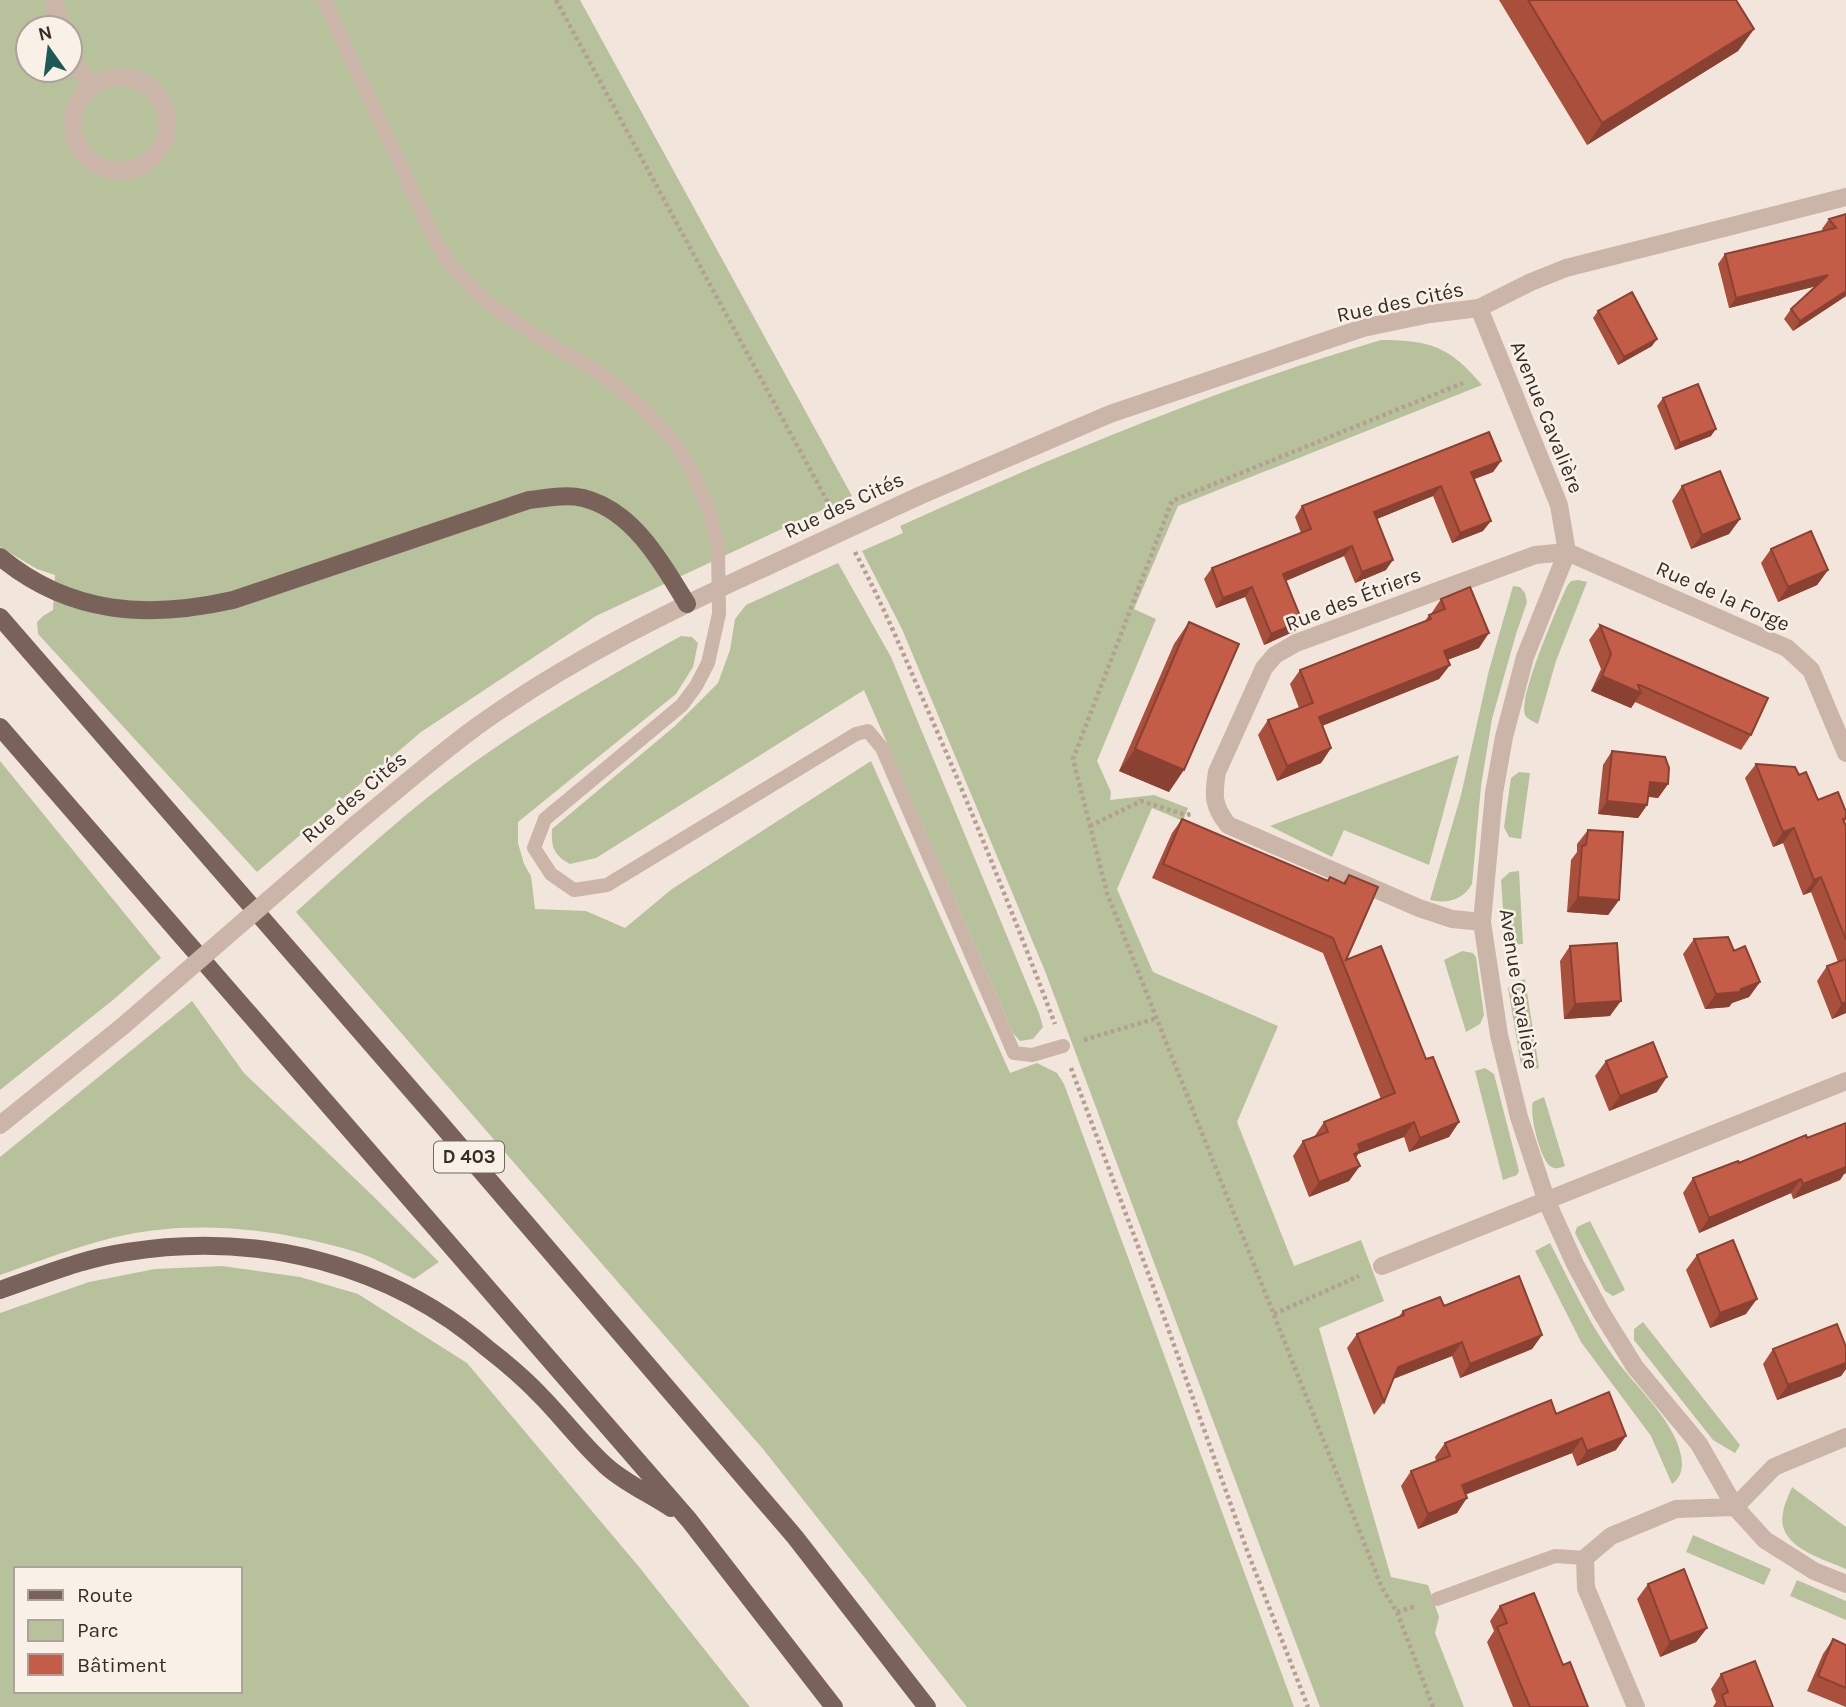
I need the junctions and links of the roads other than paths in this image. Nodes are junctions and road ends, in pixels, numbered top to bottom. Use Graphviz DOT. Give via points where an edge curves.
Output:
graph roads {
  1 [pos="324,0"];
  2 [pos="84,76"];
  3 [pos="91,87"];
  4 [pos="1846,197"];
  5 [pos="1479,309"];
  6 [pos="1567,552"];
  7 [pos="0,557"];
  8 [pos="720,588"];
  9 [pos="687,604"];
  10 [pos="0,617"];
  11 [pos="0,726"];
  12 [pos="1846,754"];
  13 [pos="1482,922"];
  14 [pos="1063,1046"];
  15 [pos="1846,1081"];
  16 [pos="0,1125"];
  17 [pos="1547,1202"];
  18 [pos="1382,1266"];
  19 [pos="0,1290"];
  20 [pos="1846,1437"];
  21 [pos="1735,1507"];
  22 [pos="689,1520"];
  23 [pos="1585,1558"];
  24 [pos="1846,1584"];
  25 [pos="1437,1599"];
  26 [pos="834,1707"];
  27 [pos="927,1707"];
  28 [pos="1636,1707"];
  1 -- 8 [label="lane" via="433,238 452,266 485,301 637,402 673,440 711,516"];
  2 -- 3 [label="street"];
  3 -- 3 [label="street" via="81,97 73,125 75,140 93,163 121,171 136,168 159,150 167,122 157,95 133,78 104,79"];
  4 -- 5 [label="street, Rue des Cités" via="1566,268"];
  5 -- 6 [label="street, Avenue Cavalière" via="1559,505"];
  5 -- 8 [label="street, Rue des Cités, bridge" via="1363,328 1110,414"];
  6 -- 12 [label="street, Rue de la Forge" via="1787,648 1811,670"];
  6 -- 13 [label="street, Avenue Cavalière" via="1525,657 1504,737"];
  6 -- 13 [label="street, Rue des Étriers" via="1535,555 1296,643 1275,655 1264,668 1217,772 1217,811 1228,825 1419,908 1451,919"];
  7 -- 9 [label="main road" via="20,574 79,601 150,611 195,608 245,596 529,500 557,496 583,498 607,508 634,528"];
  8 -- 9 [label="street, Rue des Cités"];
  8 -- 14 [label="lane" via="708,663 682,705 545,819 534,848 551,874 573,890 607,885 856,734 868,731 882,748 1014,1053 1032,1055"];
  9 -- 16 [label="street, Rue des Cités, bridge" via="604,646 436,758"];
  10 -- 27 [label="main road, D 403" via="794,1537"];
  11 -- 22 [label="main road"];
  13 -- 17 [label="street, Avenue Cavalière" via="1499,1035"];
  15 -- 17 [label="street"];
  17 -- 18 [label="street"];
  17 -- 21 [label="street, Avenue Cavalière" via="1601,1312 1635,1367 1699,1444"];
  19 -- 22 [label="main road" via="124,1252 172,1246 262,1248 355,1271 400,1290 486,1347 539,1394 606,1466"];
  20 -- 21 [label="street" via="1774,1467"];
  21 -- 23 [label="street" via="1676,1509 1611,1536"];
  21 -- 24 [label="street, Avenue Cavalière" via="1765,1540 1814,1571"];
  22 -- 26 [label="main road"];
  23 -- 25 [label="lane" via="1555,1556"];
  23 -- 28 [label="street" via="1586,1588"];
}
